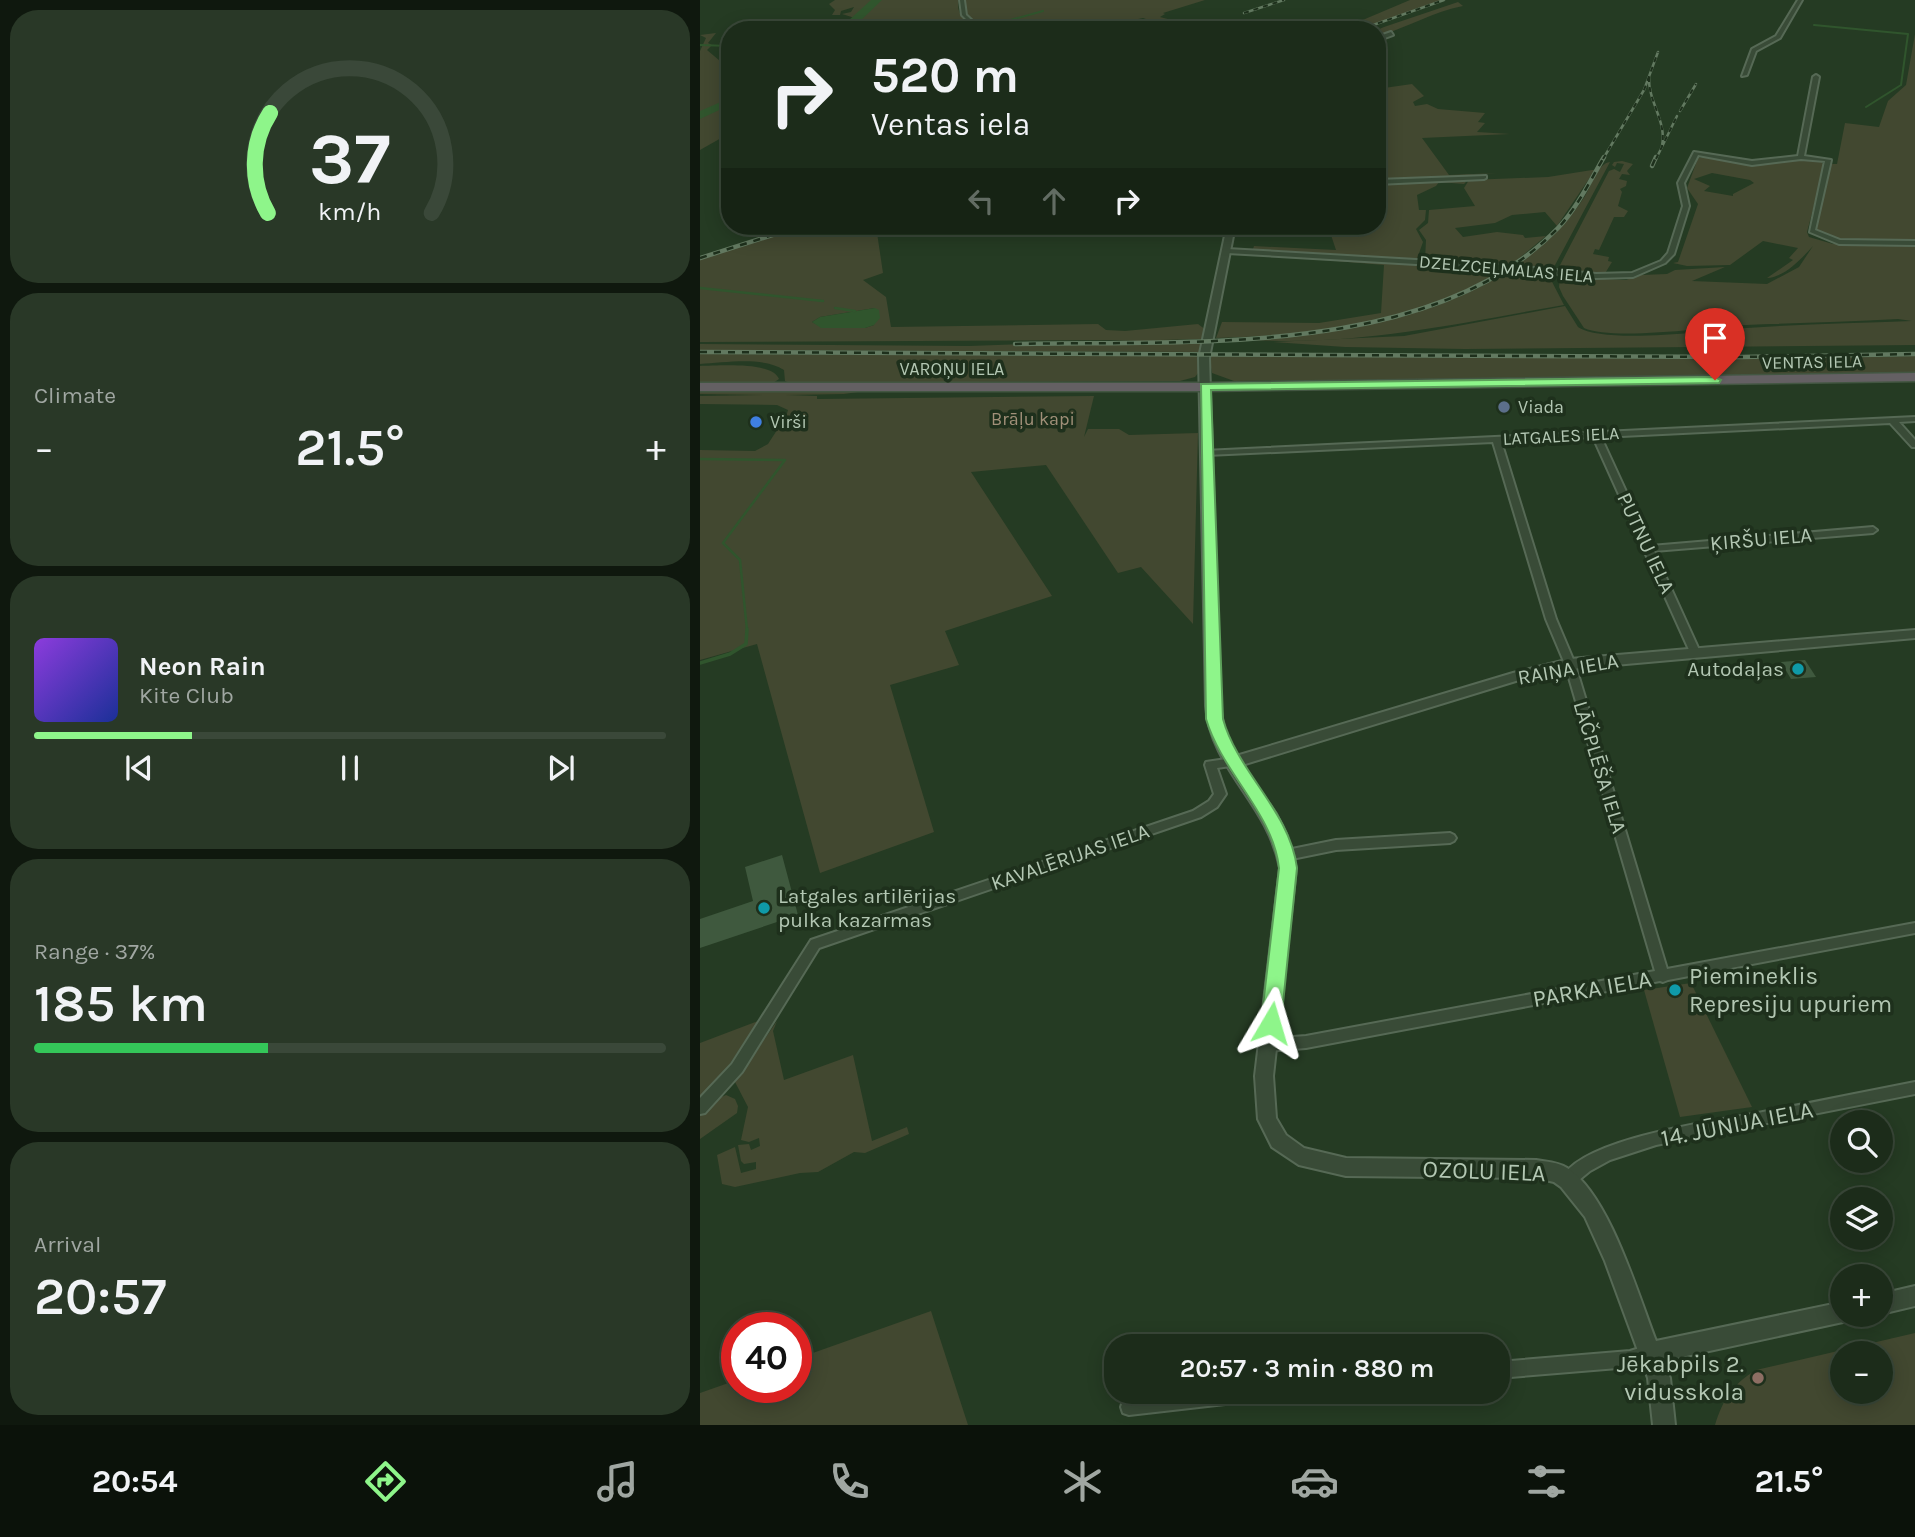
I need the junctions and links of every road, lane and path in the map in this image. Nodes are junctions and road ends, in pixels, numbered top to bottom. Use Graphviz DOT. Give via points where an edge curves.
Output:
graph roads {
  1 [pos="962,0"];
  2 [pos="1800,0"];
  3 [pos="970,21"];
  4 [pos="1391,34"];
  5 [pos="1386,36"];
  6 [pos="1744,75"];
  7 [pos="1816,77"];
  8 [pos="1801,157"];
  9 [pos="1485,177"];
  10 [pos="1386,182"];
  11 [pos="1229,235"];
  12 [pos="1915,243"];
  13 [pos="1227,251"];
  14 [pos="1915,377"];
  15 [pos="700,387"];
  16 [pos="1205,387"];
  17 [pos="1915,419"];
  18 [pos="1893,421"];
  19 [pos="1596,435"];
  20 [pos="1497,440"];
  21 [pos="1915,445"];
  22 [pos="1207,453"];
  23 [pos="1873,530"];
  24 [pos="1649,549"];
  25 [pos="1915,634"];
  26 [pos="1695,653"];
  27 [pos="1570,664"];
  28 [pos="1233,762"];
  29 [pos="1450,838"];
  30 [pos="1287,855"];
  31 [pos="1915,928"];
  32 [pos="1662,977"];
  33 [pos="1268,1045"];
  34 [pos="1915,1088"];
  35 [pos="700,1108"];
  36 [pos="1568,1180"];
  37 [pos="1915,1296"];
  38 [pos="1893,1301"];
  39 [pos="1830,1315"];
  40 [pos="1649,1353"];
  41 [pos="1510,1369"];
  42 [pos="1155,1404"];
  43 [pos="1129,1407"];
  44 [pos="1664,1425"];
  1 -- 3 [label="street"];
  2 -- 6 [label="street" via="1778,37 1754,50"];
  4 -- 5 [label="street"];
  7 -- 8 [label="street"];
  8 -- 12 [label="street" via="1828,160 1811,229 1824,238 1848,243"];
  8 -- 13 [label="street, DZELZCEĻMALAS IELA" via="1756,163 1696,153 1681,183 1685,212 1670,256 1655,267 1626,276"];
  9 -- 10 [label="street"];
  11 -- 13 [label="street"];
  13 -- 16 [label="street" via="1204,358"];
  14 -- 16 [label="highway, VENTAS IELA"];
  15 -- 16 [label="highway, VAROŅU IELA"];
  16 -- 22 [label="street"];
  17 -- 18 [label="street, LATGALES IELA"];
  18 -- 19 [label="street, LATGALES IELA"];
  18 -- 21 [label="street"];
  19 -- 20 [label="street, LATGALES IELA"];
  19 -- 24 [label="street, PUTNU IELA"];
  20 -- 22 [label="street, LATGALES IELA"];
  20 -- 27 [label="street, LĀČPLĒŠA IELA" via="1551,619"];
  22 -- 28 [label="street" via="1213,706 1217,732"];
  23 -- 24 [label="street, ĶIRŠU IELA"];
  24 -- 26 [label="street, PUTNU IELA"];
  25 -- 26 [label="street, RAIŅA IELA"];
  26 -- 27 [label="street, RAIŅA IELA"];
  27 -- 28 [label="street, RAIŅA IELA"];
  27 -- 32 [label="street, LĀČPLĒŠA IELA"];
  28 -- 30 [label="street" via="1278,831"];
  28 -- 35 [label="street, KAVALĒRIJAS IELA" via="1210,765 1220,794 1197,814 815,944 737,1068"];
  29 -- 30 [label="street" via="1336,845"];
  30 -- 33 [label="street, OZOLU IELA"];
  31 -- 32 [label="street, PARKA IELA"];
  32 -- 33 [label="street, PARKA IELA" via="1306,1042"];
  33 -- 36 [label="street, OZOLU IELA" via="1264,1076 1267,1119 1279,1140 1299,1156 1346,1167 1536,1169"];
  34 -- 36 [label="street, 14. JŪNIJA IELA" via="1662,1138 1601,1157"];
  36 -- 40 [label="street, OZOLU IELA" via="1592,1210 1614,1256"];
  37 -- 38 [label="street"];
  39 -- 40 [label="street"];
  40 -- 41 [label="street" via="1630,1359"];
  40 -- 44 [label="street, OZOLU IELA" via="1658,1378"];
  42 -- 43 [label="street"];
}
